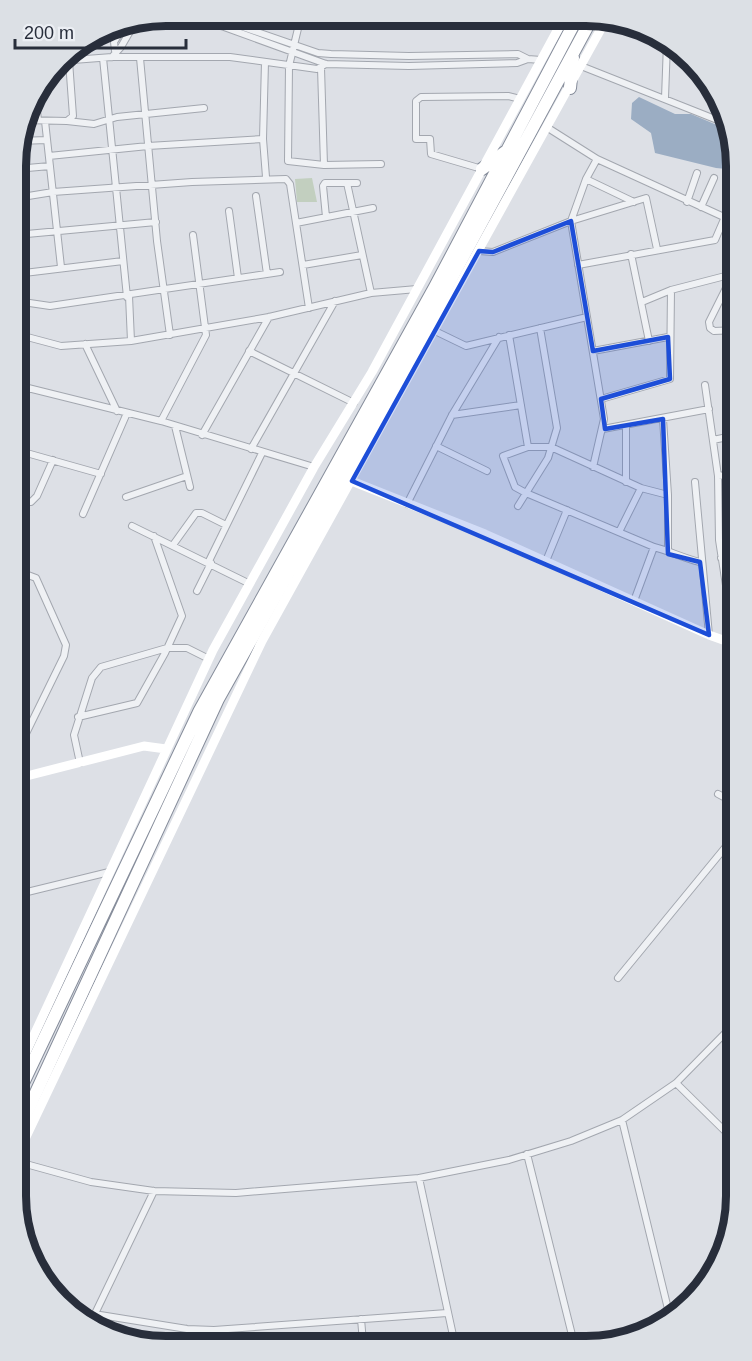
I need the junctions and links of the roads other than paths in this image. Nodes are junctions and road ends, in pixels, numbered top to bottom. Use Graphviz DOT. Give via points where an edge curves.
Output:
graph roads {
  1 [pos="221,26"];
  2 [pos="240,26"];
  3 [pos="299,26"];
  4 [pos="560,26"];
  5 [pos="573,26"];
  6 [pos="588,26"];
  7 [pos="602,27"];
  8 [pos="131,30"];
  9 [pos="119,34"];
  10 [pos="296,45"];
  11 [pos="574,51"];
  12 [pos="667,51"];
  13 [pos="294,52"];
  14 [pos="113,54"];
  15 [pos="484,54"];
  16 [pos="378,56"];
  17 [pos="103,58"];
  18 [pos="140,58"];
  19 [pos="528,59"];
  20 [pos="541,60"];
  21 [pos="72,61"];
  22 [pos="265,62"];
  23 [pos="69,64"];
  24 [pos="484,64"];
  25 [pos="377,65"];
  26 [pos="289,66"];
  27 [pos="324,66"];
  28 [pos="581,66"];
  29 [pos="570,88"];
  30 [pos="665,98"];
  31 [pos="520,99"];
  32 [pos="204,108"];
  33 [pos="37,110"];
  34 [pos="145,114"];
  35 [pos="110,118"];
  36 [pos="718,119"];
  37 [pos="33,120"];
  38 [pos="38,120"];
  39 [pos="45,121"];
  40 [pos="67,121"];
  41 [pos="548,128"];
  42 [pos="263,139"];
  43 [pos="47,140"];
  44 [pos="28,141"];
  45 [pos="148,146"];
  46 [pos="114,150"];
  47 [pos="507,150"];
  48 [pos="49,156"];
  49 [pos="597,159"];
  50 [pos="381,164"];
  51 [pos="324,165"];
  52 [pos="50,166"];
  53 [pos="26,168"];
  54 [pos="482,169"];
  55 [pos="697,173"];
  56 [pos="266,177"];
  57 [pos="714,178"];
  58 [pos="586,179"];
  59 [pos="347,183"];
  60 [pos="357,183"];
  61 [pos="152,186"];
  62 [pos="116,188"];
  63 [pos="53,192"];
  64 [pos="26,196"];
  65 [pos="256,196"];
  66 [pos="634,202"];
  67 [pos="687,202"];
  68 [pos="701,207"];
  69 [pos="373,208"];
  70 [pos="229,211"];
  71 [pos="355,212"];
  72 [pos="326,217"];
  73 [pos="725,219"];
  74 [pos="571,220"];
  75 [pos="156,222"];
  76 [pos="296,223"];
  77 [pos="119,224"];
  78 [pos="58,230"];
  79 [pos="26,234"];
  80 [pos="193,235"];
  81 [pos="657,249"];
  82 [pos="479,252"];
  83 [pos="632,254"];
  84 [pos="362,255"];
  85 [pos="123,261"];
  86 [pos="303,265"];
  87 [pos="578,265"];
  88 [pos="61,267"];
  89 [pos="26,272"];
  90 [pos="280,272"];
  91 [pos="267,274"];
  92 [pos="726,276"];
  93 [pos="238,278"];
  94 [pos="200,284"];
  95 [pos="163,289"];
  96 [pos="417,289"];
  97 [pos="670,290"];
  98 [pos="726,291"];
  99 [pos="371,293"];
  100 [pos="724,296"];
  101 [pos="128,297"];
  102 [pos="335,301"];
  103 [pos="26,302"];
  104 [pos="642,302"];
  105 [pos="309,308"];
  106 [pos="269,317"];
  107 [pos="587,317"];
  108 [pos="206,327"];
  109 [pos="540,328"];
  110 [pos="726,330"];
  111 [pos="435,331"];
  112 [pos="170,335"];
  113 [pos="509,335"];
  114 [pos="26,337"];
  115 [pos="499,337"];
  116 [pos="668,337"];
  117 [pos="131,341"];
  118 [pos="650,341"];
  119 [pos="85,344"];
  120 [pos="249,351"];
  121 [pos="593,351"];
  122 [pos="293,373"];
  123 [pos="705,385"];
  124 [pos="26,388"];
  125 [pos="601,399"];
  126 [pos="354,403"];
  127 [pos="521,405"];
  128 [pos="709,409"];
  129 [pos="117,411"];
  130 [pos="127,413"];
  131 [pos="452,415"];
  132 [pos="663,418"];
  133 [pos="161,421"];
  134 [pos="176,426"];
  135 [pos="626,426"];
  136 [pos="603,429"];
  137 [pos="202,435"];
  138 [pos="726,437"];
  139 [pos="712,440"];
  140 [pos="436,446"];
  141 [pos="528,447"];
  142 [pos="551,447"];
  143 [pos="251,450"];
  144 [pos="26,453"];
  145 [pos="262,453"];
  146 [pos="53,460"];
  147 [pos="593,467"];
  148 [pos="318,468"];
  149 [pos="487,471"];
  150 [pos="100,474"];
  151 [pos="726,475"];
  152 [pos="187,476"];
  153 [pos="717,476"];
  154 [pos="351,480"];
  155 [pos="626,482"];
  156 [pos="695,482"];
  157 [pos="190,487"];
  158 [pos="641,488"];
  159 [pos="526,493"];
  160 [pos="668,495"];
  161 [pos="126,497"];
  162 [pos="26,502"];
  163 [pos="407,504"];
  164 [pos="519,506"];
  165 [pos="567,510"];
  166 [pos="83,514"];
  167 [pos="226,525"];
  168 [pos="132,526"];
  169 [pos="619,532"];
  170 [pos="154,536"];
  171 [pos="173,545"];
  172 [pos="654,547"];
  173 [pos="668,549"];
  174 [pos="726,557"];
  175 [pos="721,558"];
  176 [pos="546,561"];
  177 [pos="210,562"];
  178 [pos="700,562"];
  179 [pos="26,576"];
  180 [pos="248,583"];
  181 [pos="726,587"];
  182 [pos="197,591"];
  183 [pos="634,601"];
  184 [pos="708,635"];
  185 [pos="726,641"];
  186 [pos="167,648"];
  187 [pos="209,658"];
  188 [pos="78,717"];
  189 [pos="26,725"];
  190 [pos="166,749"];
  191 [pos="80,763"];
  192 [pos="26,776"];
  193 [pos="718,794"];
  194 [pos="726,798"];
  195 [pos="726,846"];
  196 [pos="109,872"];
  197 [pos="26,892"];
  198 [pos="618,978"];
  199 [pos="726,1032"];
  200 [pos="26,1052"];
  201 [pos="26,1077"];
  202 [pos="676,1083"];
  203 [pos="26,1114"];
  204 [pos="622,1120"];
  205 [pos="726,1132"];
  206 [pos="26,1138"];
  207 [pos="527,1154"];
  208 [pos="26,1164"];
  209 [pos="419,1178"];
  210 [pos="154,1191"];
  211 [pos="668,1309"];
  212 [pos="447,1312"];
  213 [pos="94,1314"];
  214 [pos="361,1318"];
  215 [pos="187,1329"];
  216 [pos="184,1336"];
  217 [pos="362,1336"];
  218 [pos="453,1336"];
  219 [pos="572,1336"];
  1 -- 13 [label="street"];
  2 -- 10 [label="street"];
  3 -- 10 [label="street"];
  4 -- 20 [label="street"];
  5 -- 47 [label="highway"];
  6 -- 11 [label="highway"];
  7 -- 28 [label="street"];
  8 -- 14 [label="street"];
  9 -- 14 [label="street"];
  10 -- 13 [label="street"];
  10 -- 16 [label="street" via="318,53"];
  11 -- 29 [label="highway"];
  11 -- 203 [label="highway" via="392,389 218,699"];
  12 -- 30 [label="street"];
  13 -- 26 [label="street"];
  13 -- 27 [label="street"];
  14 -- 17 [label="street"];
  14 -- 18 [label="street"];
  15 -- 16 [label="street"];
  15 -- 19 [label="street" via="518,54"];
  15 -- 24 [label="street"];
  16 -- 25 [label="street"];
  17 -- 21 [label="street"];
  17 -- 35 [label="street"];
  18 -- 22 [label="street" via="230,57"];
  18 -- 34 [label="street"];
  19 -- 20 [label="street"];
  19 -- 24 [label="street"];
  20 -- 31 [label="street"];
  22 -- 26 [label="street"];
  22 -- 42 [label="street"];
  23 -- 40 [label="street" via="74,112"];
  24 -- 25 [label="street"];
  25 -- 27 [label="street"];
  26 -- 27 [label="street"];
  26 -- 51 [label="street" via="287,160"];
  27 -- 51 [label="street"];
  28 -- 29 [label="street"];
  28 -- 30 [label="street"];
  29 -- 41 [label="street"];
  30 -- 36 [label="street"];
  31 -- 54 [label="street"];
  31 -- 54 [label="street" via="421,97 416,101 416,139 430,139 431,154"];
  32 -- 34 [label="street"];
  33 -- 38 [label="street"];
  34 -- 35 [label="street"];
  34 -- 45 [label="street"];
  35 -- 40 [label="street" via="94,124"];
  35 -- 46 [label="street"];
  37 -- 38 [label="street"];
  38 -- 39 [label="street"];
  39 -- 40 [label="street"];
  39 -- 43 [label="street"];
  41 -- 49 [label="street"];
  41 -- 82 [label="street"];
  42 -- 45 [label="street"];
  42 -- 56 [label="street"];
  43 -- 44 [label="street"];
  43 -- 48 [label="street"];
  45 -- 46 [label="street"];
  45 -- 61 [label="street"];
  46 -- 48 [label="street"];
  46 -- 62 [label="street"];
  47 -- 54 [label="highway"];
  47 -- 201 [label="highway" via="199,712"];
  48 -- 52 [label="street"];
  49 -- 58 [label="street"];
  49 -- 67 [label="street"];
  50 -- 51 [label="street"];
  52 -- 53 [label="street"];
  52 -- 63 [label="street"];
  54 -- 96 [label="street"];
  55 -- 67 [label="street"];
  56 -- 61 [label="street"];
  56 -- 76 [label="street" via="288,180"];
  57 -- 68 [label="street"];
  58 -- 66 [label="street"];
  58 -- 74 [label="street"];
  59 -- 60 [label="street"];
  59 -- 71 [label="street"];
  59 -- 72 [label="street" via="322,186"];
  61 -- 62 [label="street"];
  61 -- 75 [label="street"];
  62 -- 63 [label="street"];
  62 -- 77 [label="street"];
  63 -- 64 [label="street"];
  63 -- 78 [label="street"];
  65 -- 91 [label="street"];
  66 -- 74 [label="street"];
  66 -- 81 [label="street" via="646,198"];
  67 -- 68 [label="street"];
  68 -- 73 [label="street"];
  69 -- 71 [label="street"];
  70 -- 93 [label="street"];
  71 -- 72 [label="street"];
  71 -- 84 [label="street"];
  72 -- 76 [label="street"];
  73 -- 81 [label="street" via="715,240"];
  74 -- 82 [label="street" via="493,252"];
  74 -- 87 [label="street"];
  75 -- 77 [label="street"];
  75 -- 95 [label="street"];
  76 -- 86 [label="street"];
  77 -- 78 [label="street"];
  77 -- 85 [label="street"];
  78 -- 79 [label="street"];
  78 -- 88 [label="street"];
  80 -- 94 [label="street"];
  81 -- 83 [label="street"];
  82 -- 111 [label="street"];
  83 -- 87 [label="street"];
  83 -- 104 [label="street"];
  84 -- 86 [label="street"];
  84 -- 99 [label="street"];
  85 -- 88 [label="street"];
  85 -- 101 [label="street"];
  86 -- 105 [label="street"];
  87 -- 107 [label="street"];
  88 -- 89 [label="street"];
  90 -- 91 [label="street"];
  91 -- 93 [label="street"];
  92 -- 97 [label="street"];
  93 -- 94 [label="street"];
  94 -- 95 [label="street"];
  94 -- 108 [label="street"];
  95 -- 101 [label="street"];
  95 -- 112 [label="street"];
  96 -- 99 [label="street"];
  96 -- 126 [label="street"];
  97 -- 104 [label="street"];
  97 -- 116 [label="street"];
  98 -- 100 [label="street"];
  99 -- 102 [label="street"];
  100 -- 110 [label="street" via="709,322 714,331"];
  101 -- 103 [label="street" via="50,306"];
  101 -- 117 [label="street"];
  102 -- 105 [label="street"];
  102 -- 122 [label="street"];
  104 -- 118 [label="street"];
  105 -- 106 [label="street"];
  106 -- 108 [label="street"];
  106 -- 120 [label="street"];
  107 -- 109 [label="street"];
  107 -- 121 [label="street"];
  108 -- 112 [label="street"];
  108 -- 133 [label="street" via="204,340"];
  109 -- 113 [label="street"];
  109 -- 142 [label="street" via="556,415"];
  111 -- 115 [label="street" via="466,346"];
  111 -- 154 [label="street"];
  112 -- 117 [label="street"];
  113 -- 115 [label="street"];
  113 -- 127 [label="street"];
  114 -- 119 [label="street" via="51,345"];
  115 -- 131 [label="street"];
  116 -- 118 [label="street"];
  116 -- 125 [label="street" via="670,379"];
  117 -- 119 [label="street"];
  118 -- 121 [label="street"];
  119 -- 129 [label="street"];
  120 -- 122 [label="street"];
  120 -- 137 [label="street"];
  121 -- 125 [label="street"];
  122 -- 126 [label="street"];
  122 -- 143 [label="street"];
  123 -- 128 [label="street"];
  124 -- 129 [label="street"];
  125 -- 136 [label="street"];
  126 -- 148 [label="street"];
  127 -- 131 [label="street"];
  127 -- 141 [label="street"];
  128 -- 132 [label="street"];
  128 -- 139 [label="street"];
  129 -- 130 [label="street"];
  130 -- 133 [label="street"];
  130 -- 150 [label="street"];
  131 -- 140 [label="street"];
  132 -- 135 [label="street"];
  132 -- 160 [label="street"];
  133 -- 134 [label="street"];
  134 -- 137 [label="street"];
  134 -- 152 [label="street"];
  135 -- 136 [label="street"];
  135 -- 155 [label="street"];
  136 -- 147 [label="street"];
  137 -- 143 [label="street"];
  138 -- 139 [label="street"];
  139 -- 153 [label="street"];
  140 -- 149 [label="street"];
  140 -- 163 [label="street"];
  141 -- 142 [label="street"];
  141 -- 159 [label="street" via="503,456 515,487"];
  142 -- 147 [label="street"];
  142 -- 159 [label="street"];
  143 -- 145 [label="street"];
  144 -- 146 [label="street"];
  145 -- 148 [label="street"];
  145 -- 167 [label="street"];
  146 -- 150 [label="street"];
  146 -- 162 [label="street" via="34,501"];
  147 -- 155 [label="street"];
  148 -- 180 [label="street"];
  150 -- 166 [label="street"];
  151 -- 153 [label="street"];
  152 -- 157 [label="street"];
  152 -- 161 [label="street"];
  153 -- 175 [label="street"];
  154 -- 163 [label="street"];
  154 -- 206 [label="street" via="262,641"];
  155 -- 158 [label="street"];
  156 -- 178 [label="street"];
  158 -- 160 [label="street"];
  158 -- 169 [label="street"];
  159 -- 164 [label="street"];
  159 -- 165 [label="street"];
  160 -- 173 [label="street"];
  163 -- 176 [label="street"];
  165 -- 169 [label="street"];
  165 -- 176 [label="street"];
  167 -- 171 [label="street" via="196,513"];
  167 -- 177 [label="street"];
  168 -- 170 [label="street"];
  169 -- 172 [label="street"];
  170 -- 171 [label="street"];
  170 -- 186 [label="street" via="182,616"];
  171 -- 177 [label="street"];
  172 -- 173 [label="street"];
  172 -- 183 [label="street"];
  173 -- 178 [label="street" via="675,556"];
  174 -- 175 [label="street"];
  175 -- 181 [label="street"];
  176 -- 183 [label="street"];
  177 -- 180 [label="street"];
  177 -- 182 [label="street"];
  178 -- 184 [label="street"];
  179 -- 189 [label="street" via="36,578 66,645 64,656"];
  180 -- 187 [label="street"];
  183 -- 184 [label="street"];
  184 -- 185 [label="street"];
  186 -- 187 [label="street" via="187,648"];
  186 -- 188 [label="street" via="137,702"];
  186 -- 188 [label="street" via="101,667 92,678"];
  187 -- 190 [label="street"];
  188 -- 191 [label="street" via="74,735"];
  190 -- 191 [label="street" via="144,746"];
  190 -- 196 [label="street"];
  191 -- 192 [label="street"];
  193 -- 194 [label="street"];
  195 -- 198 [label="street"];
  196 -- 197 [label="street"];
  196 -- 200 [label="street"];
  199 -- 202 [label="street"];
  202 -- 204 [label="street"];
  202 -- 205 [label="street"];
  204 -- 207 [label="street"];
  204 -- 211 [label="street"];
  207 -- 209 [label="street"];
  207 -- 219 [label="street"];
  208 -- 210 [label="street" via="91,1182"];
  209 -- 210 [label="street" via="236,1193"];
  209 -- 212 [label="street"];
  210 -- 213 [label="street"];
  212 -- 214 [label="street"];
  212 -- 218 [label="street"];
  213 -- 215 [label="street"];
  214 -- 215 [label="street"];
  214 -- 217 [label="street"];
  215 -- 216 [label="street"];
}
